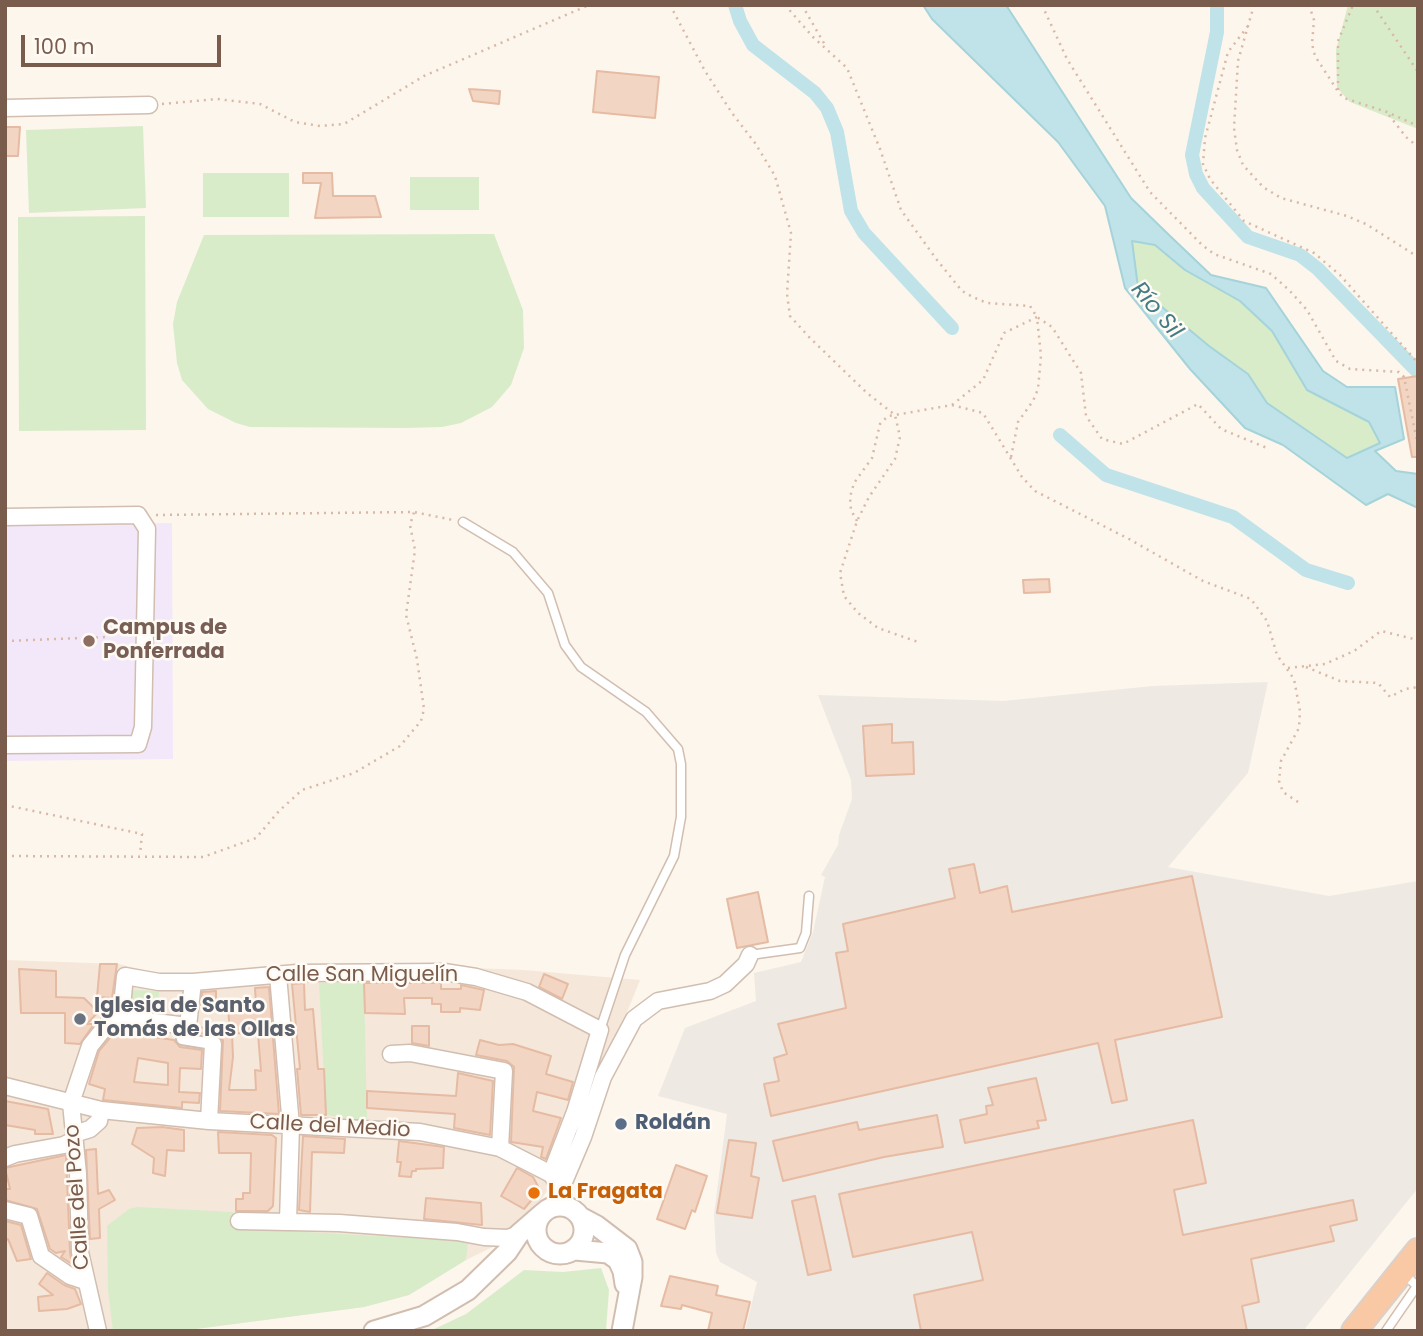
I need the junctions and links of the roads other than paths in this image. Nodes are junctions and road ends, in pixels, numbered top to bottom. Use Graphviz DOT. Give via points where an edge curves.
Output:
graph roads {
  1 [pos="149,105"];
  2 [pos="5,108"];
  3 [pos="5,517"];
  4 [pos="463,522"];
  5 [pos="5,745"];
  6 [pos="808,896"];
  7 [pos="750,955"];
  8 [pos="278,975"];
  9 [pos="193,982"];
  10 [pos="113,1017"];
  11 [pos="184,1026"];
  12 [pos="600,1030"];
  13 [pos="213,1044"];
  14 [pos="391,1054"];
  15 [pos="5,1086"];
  16 [pos="72,1103"];
  17 [pos="102,1110"];
  18 [pos="209,1121"];
  19 [pos="291,1126"];
  20 [pos="74,1137"];
  21 [pos="500,1148"];
  22 [pos="5,1158"];
  23 [pos="551,1174"];
  24 [pos="560,1197"];
  25 [pos="5,1210"];
  26 [pos="542,1214"];
  27 [pos="582,1218"];
  28 [pos="239,1221"];
  29 [pos="288,1222"];
  30 [pos="484,1237"];
  31 [pos="545,1249"];
  32 [pos="575,1250"];
  33 [pos="1418,1251"];
  34 [pos="508,1253"];
  35 [pos="1401,1271"];
  36 [pos="85,1281"];
  37 [pos="627,1295"];
  38 [pos="97,1331"];
  39 [pos="374,1331"];
  40 [pos="622,1331"];
  41 [pos="1354,1331"];
  42 [pos="1386,1331"];
  1 -- 2 [label="street"];
  3 -- 5 [label="street" via="138,515 147,529 143,727 138,744"];
  4 -- 12 [label="lane" via="513,552 548,593 565,645 581,667 646,712 678,749 681,817 674,856 625,955"];
  6 -- 7 [label="lane" via="806,933 800,948"];
  7 -- 24 [label="street" via="725,984 658,1000 634,1019 603,1077"];
  8 -- 9 [label="street, Calle San Miguelín"];
  8 -- 12 [label="street, Calle San Miguelín" via="444,972 476,977 527,992"];
  8 -- 19 [label="street"];
  9 -- 10 [label="street, Calle San Miguelín" via="125,976 122,1006"];
  9 -- 11 [label="street" via="188,1026"];
  10 -- 11 [label="street"];
  10 -- 16 [label="street" via="90,1046"];
  11 -- 13 [label="street" via="182,1039"];
  12 -- 23 [label="street"];
  13 -- 18 [label="street"];
  14 -- 21 [label="street" via="410,1053 504,1071"];
  15 -- 16 [label="street, Calle del Medio"];
  16 -- 17 [label="street, Calle del Medio"];
  16 -- 20 [label="street, Calle del Pozo"];
  17 -- 18 [label="street, Calle del Medio"];
  17 -- 20 [label="street" via="99,1121"];
  18 -- 19 [label="street, Calle del Medio"];
  19 -- 21 [label="street, Calle del Medio" via="420,1132"];
  19 -- 29 [label="street"];
  20 -- 22 [label="street" via="64,1145"];
  20 -- 36 [label="street, Calle del Pozo"];
  21 -- 23 [label="street, Calle del Medio"];
  23 -- 24 [label="street"];
  24 -- 26 [label="street"];
  24 -- 27 [label="street"];
  25 -- 36 [label="street" via="29,1216 41,1255"];
  26 -- 31 [label="street" via="537,1234"];
  26 -- 34 [label="street"];
  27 -- 32 [label="street" via="585,1230"];
  27 -- 37 [label="street" via="627,1249 632,1277"];
  28 -- 29 [label="street"];
  29 -- 30 [label="street"];
  30 -- 34 [label="street" via="494,1255"];
  30 -- 34 [label="street" via="508,1238"];
  31 -- 32 [label="street" via="554,1254"];
  31 -- 34 [label="street"];
  32 -- 37 [label="street" via="607,1253 618,1260"];
  33 -- 35 [label="highway"];
  34 -- 39 [label="street" via="468,1290 433,1311"];
  35 -- 41 [label="highway"];
  35 -- 42 [label="lane" via="1417,1286"];
  36 -- 38 [label="street, Calle del Pozo"];
  37 -- 40 [label="street"];
}
